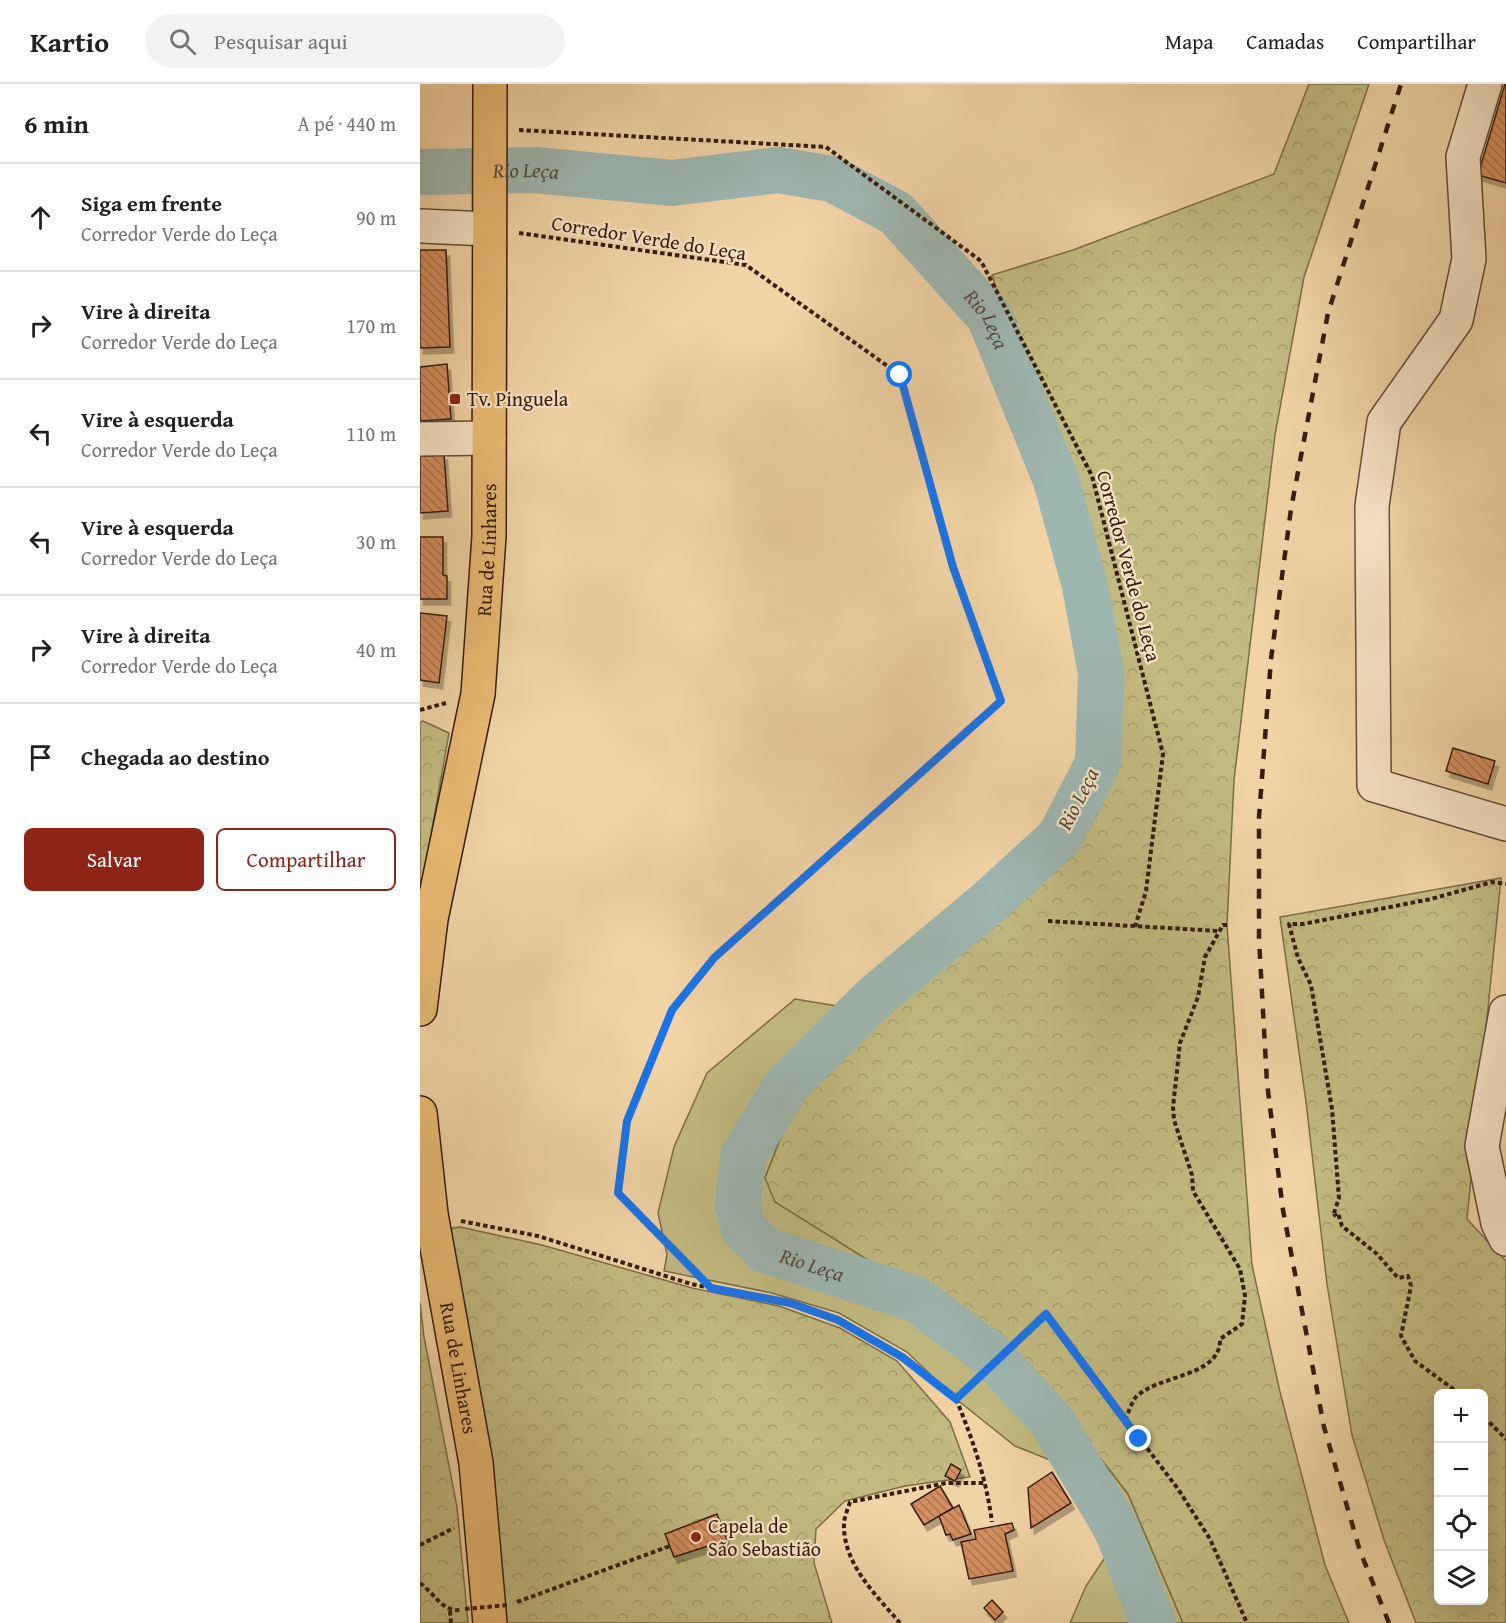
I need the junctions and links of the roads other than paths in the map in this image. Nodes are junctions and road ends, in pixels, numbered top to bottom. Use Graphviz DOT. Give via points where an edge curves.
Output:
graph roads {
  1 [pos="490,84"];
  2 [pos="1485,84"];
  3 [pos="489,223"];
  4 [pos="420,226"];
  5 [pos="489,438"];
  6 [pos="420,439"];
  7 [pos="1506,824"];
  8 [pos="420,1009"];
  9 [pos="1506,1012"];
  10 [pos="420,1113"];
  11 [pos="1506,1239"];
  12 [pos="487,1612"];
  1 -- 3 [label="main road, Rua de Linhares"];
  2 -- 7 [label="street" via="1463,157 1469,259 1456,321 1384,422 1372,506 1374,785"];
  3 -- 4 [label="street"];
  3 -- 5 [label="main road, Rua de Linhares"];
  5 -- 6 [label="street"];
  5 -- 8 [label="main road, Rua de Linhares" via="489,536 478,694 431,919"];
  9 -- 11 [label="street" via="1482,1146 1498,1223"];
  10 -- 12 [label="main road, Rua de Linhares" via="431,1214 476,1463"];
}
